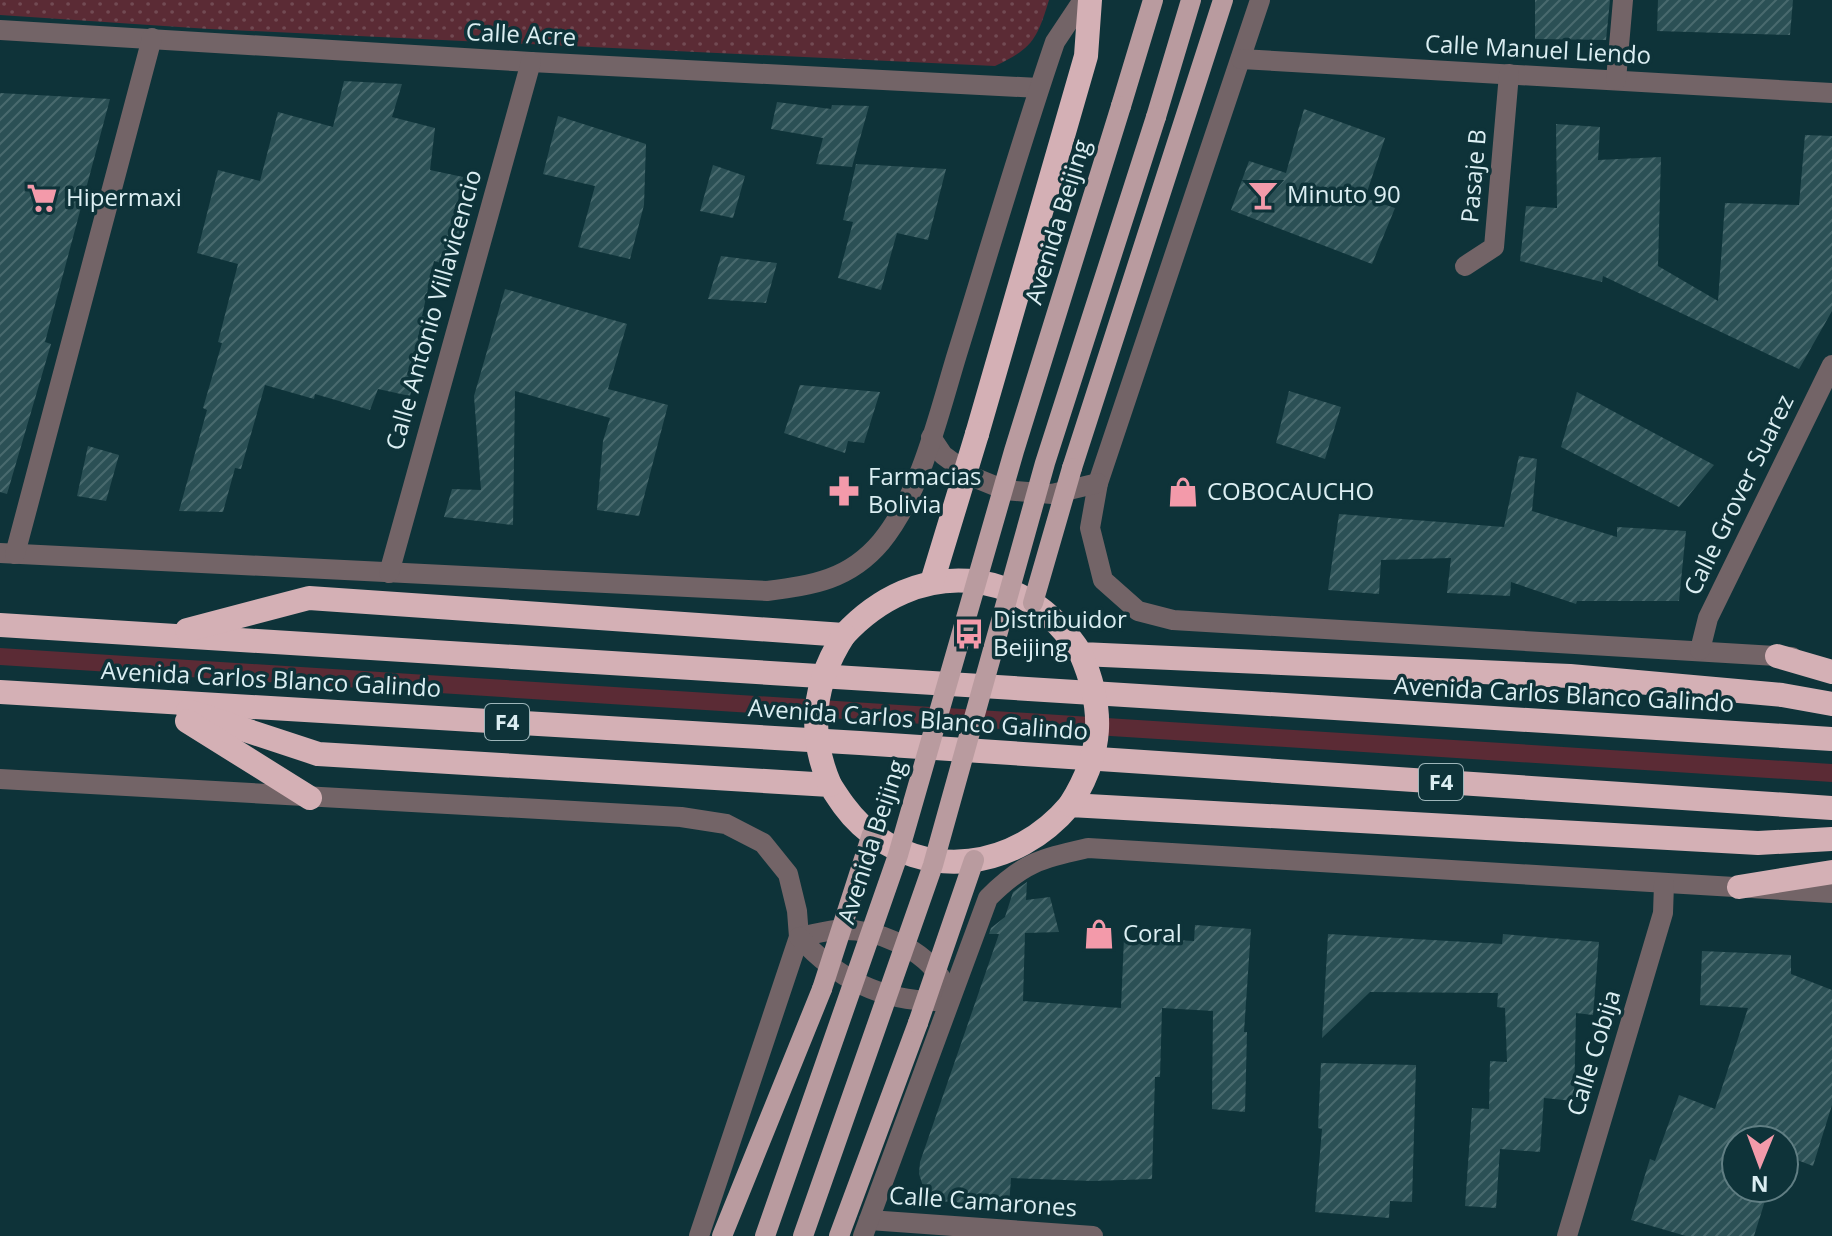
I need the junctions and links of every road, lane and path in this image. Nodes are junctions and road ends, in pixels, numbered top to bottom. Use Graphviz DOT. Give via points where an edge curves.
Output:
graph roads {
  1 [pos="1083,0"];
  2 [pos="1090,0"];
  3 [pos="1153,0"];
  4 [pos="1191,0"];
  5 [pos="1223,0"];
  6 [pos="1260,0"];
  7 [pos="1623,0"];
  8 [pos="0,30"];
  9 [pos="152,38"];
  10 [pos="1241,59"];
  11 [pos="531,62"];
  12 [pos="1509,74"];
  13 [pos="1616,80"];
  14 [pos="1039,88"];
  15 [pos="1832,93"];
  16 [pos="1465,266"];
  17 [pos="1832,365"];
  18 [pos="931,437"];
  19 [pos="1098,483"];
  20 [pos="7,554"];
  21 [pos="389,573"];
  22 [pos="932,582"];
  23 [pos="1033,603"];
  24 [pos="0,625"];
  25 [pos="844,635"];
  26 [pos="165,636"];
  27 [pos="1700,650"];
  28 [pos="1081,654"];
  29 [pos="1777,656"];
  30 [pos="1832,660"];
  31 [pos="1832,672"];
  32 [pos="0,692"];
  33 [pos="155,701"];
  34 [pos="1832,704"];
  35 [pos="1832,739"];
  36 [pos="0,779"];
  37 [pos="830,785"];
  38 [pos="310,798"];
  39 [pos="1070,805"];
  40 [pos="1832,808"];
  41 [pos="872,834"];
  42 [pos="1832,839"];
  43 [pos="974,860"];
  44 [pos="1832,872"];
  45 [pos="1664,884"];
  46 [pos="1739,887"];
  47 [pos="1832,893"];
  48 [pos="799,937"];
  49 [pos="948,1001"];
  50 [pos="866,1228"];
  51 [pos="699,1236"];
  52 [pos="722,1236"];
  53 [pos="765,1236"];
  54 [pos="803,1236"];
  55 [pos="839,1236"];
  56 [pos="1093,1236"];
  57 [pos="1567,1236"];
  1 -- 14 [label="street" via="1055,42"];
  2 -- 22 [label="highway, bridge" via="1086,56"];
  3 -- 53 [label="main road, Avenida Beijing, bridge" via="1014,451 898,855"];
  4 -- 54 [label="main road, bridge" via="1045,463 933,865"];
  5 -- 23 [label="main road, bridge"];
  6 -- 10 [label="street"];
  7 -- 13 [label="street"];
  8 -- 9 [label="street, Calle Acre"];
  9 -- 11 [label="street, Calle Acre"];
  9 -- 20 [label="street"];
  10 -- 12 [label="street, Calle Manuel Liendo"];
  10 -- 19 [label="street"];
  11 -- 14 [label="street, Calle Acre"];
  11 -- 21 [label="street, Calle Antonio Villavicencio"];
  12 -- 13 [label="street, Calle Manuel Liendo"];
  12 -- 16 [label="street, Pasaje B" via="1494,247"];
  13 -- 15 [label="street, Calle Manuel Liendo"];
  14 -- 18 [label="street"];
  17 -- 27 [label="street, Calle Grover Suarez" via="1708,618"];
  18 -- 19 [label="street" via="943,455 973,477 1005,490 1052,494"];
  18 -- 21 [label="street" via="904,507 879,544 844,574 812,585 767,591"];
  19 -- 27 [label="street" via="1090,528 1103,580 1138,611 1173,620"];
  20 -- 21 [label="street"];
  22 -- 23 [label="highway, bridge" via="982,583"];
  22 -- 25 [label="highway" via="875,606"];
  23 -- 28 [label="highway" via="1064,629"];
  24 -- 26 [label="highway, Avenida Carlos Blanco Galindo"];
  25 -- 26 [label="highway" via="309,598"];
  25 -- 37 [label="highway, bridge" via="816,700 818,753"];
  26 -- 35 [label="highway, Avenida Carlos Blanco Galindo"];
  27 -- 29 [label="street"];
  28 -- 34 [label="highway" via="1570,676"];
  28 -- 39 [label="highway, bridge" via="1094,691 1097,733 1092,762"];
  29 -- 30 [label="street"];
  29 -- 31 [label="highway"];
  32 -- 33 [label="highway, Avenida Carlos Blanco Galindo / F4"];
  33 -- 37 [label="highway" via="318,754"];
  33 -- 38 [label="highway"];
  33 -- 40 [label="highway, Avenida Carlos Blanco Galindo / F4"];
  36 -- 38 [label="street"];
  37 -- 41 [label="highway"];
  38 -- 48 [label="street" via="681,817 726,824 763,843 788,874"];
  39 -- 42 [label="highway" via="1758,843"];
  39 -- 43 [label="highway" via="1027,843"];
  41 -- 43 [label="highway, bridge" via="931,860"];
  41 -- 52 [label="main road, bridge" via="822,989"];
  43 -- 55 [label="main road, bridge"];
  44 -- 46 [label="highway"];
  45 -- 46 [label="street"];
  45 -- 49 [label="street" via="1088,848 1043,858 1012,875 988,898"];
  45 -- 57 [label="street, Calle Cobija" via="1663,913"];
  46 -- 47 [label="street"];
  48 -- 49 [label="street" via="818,958 865,988 906,999"];
  48 -- 49 [label="street" via="837,930 878,936 919,953 943,981"];
  48 -- 51 [label="street"];
  49 -- 50 [label="street"];
  50 -- 56 [label="street, Calle Camarones"];
}
